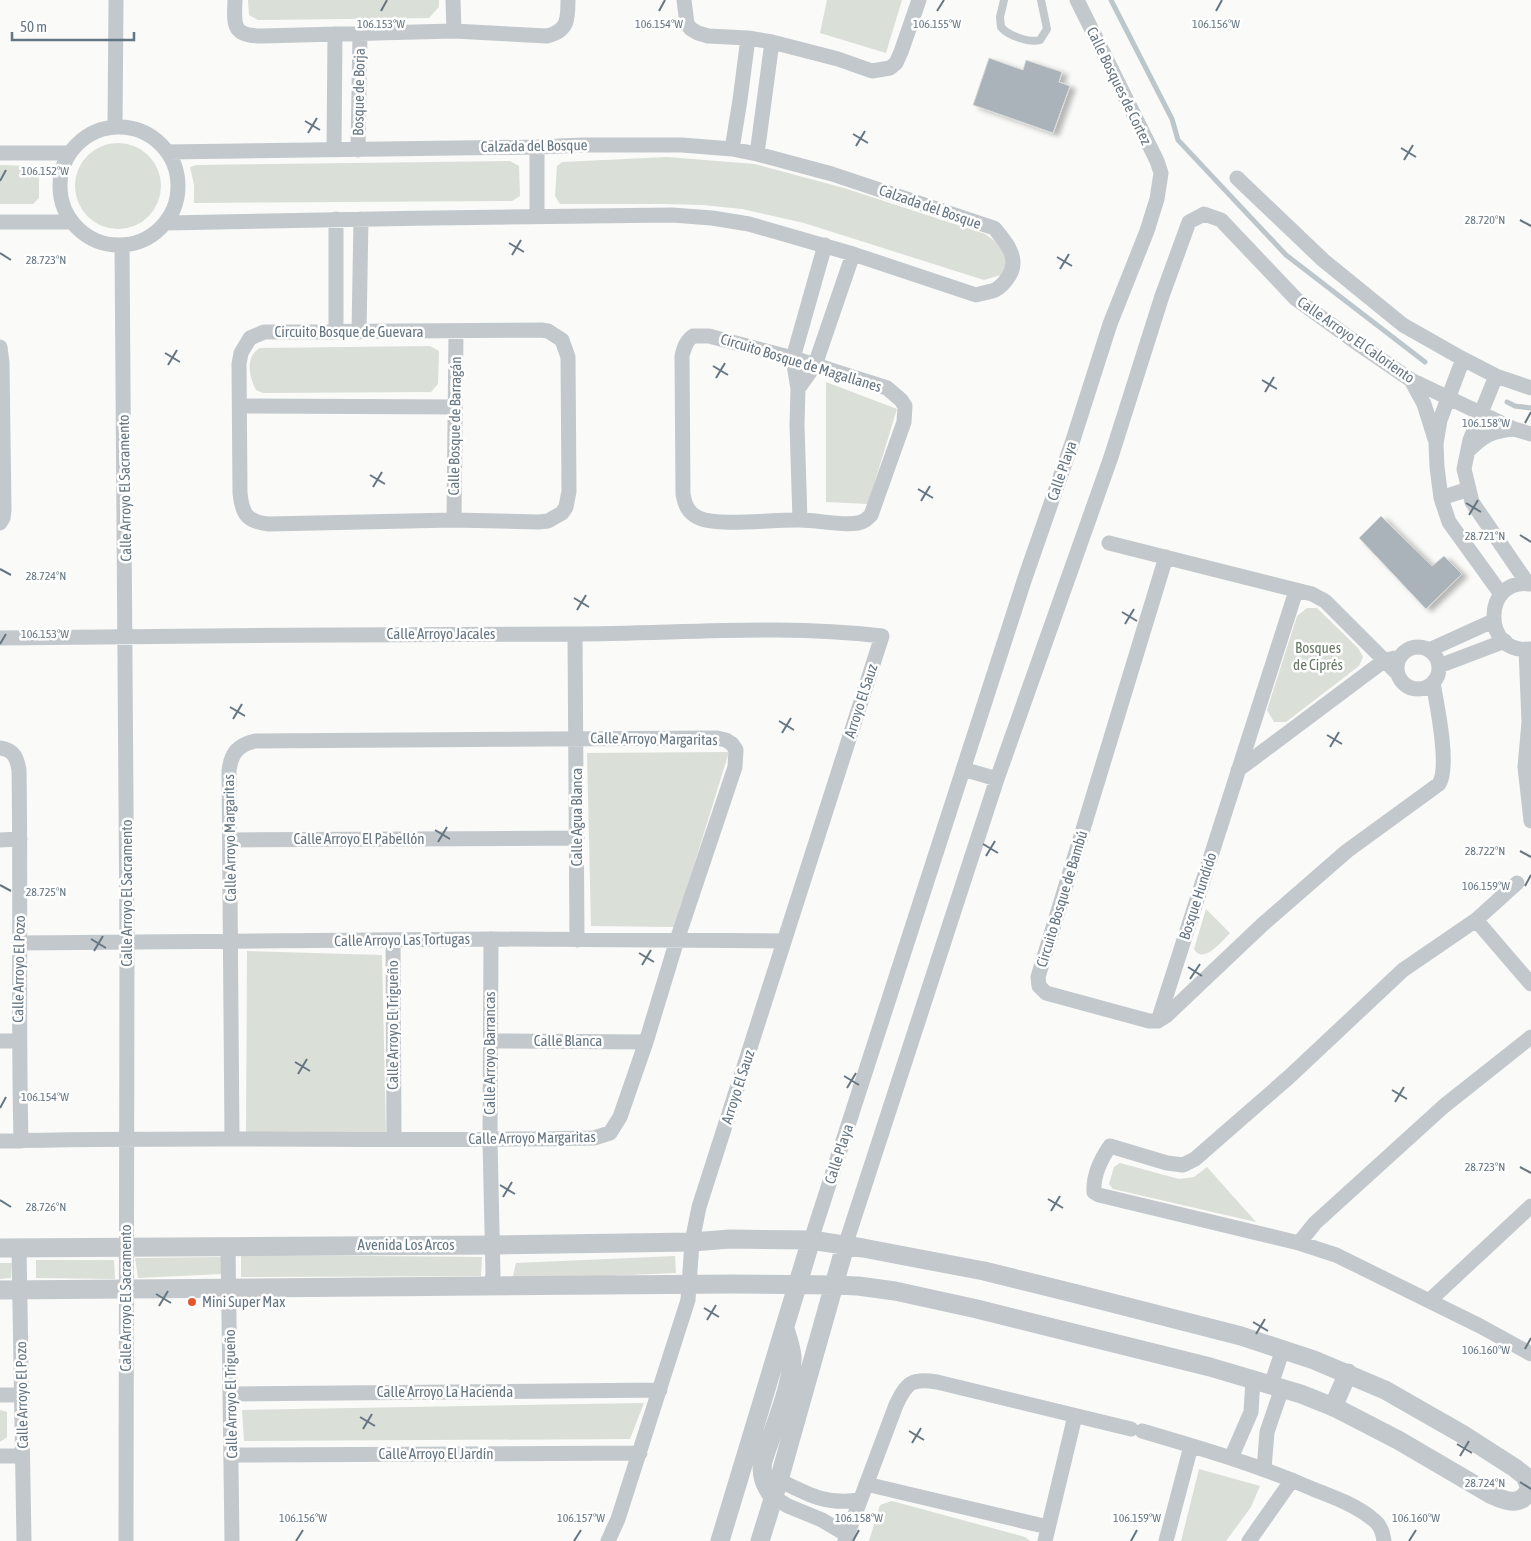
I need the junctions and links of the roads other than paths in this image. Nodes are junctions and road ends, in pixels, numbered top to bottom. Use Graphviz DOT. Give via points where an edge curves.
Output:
graph roads {
  1 [pos="116,0"];
  2 [pos="235,0"];
  3 [pos="453,0"];
  4 [pos="568,0"];
  5 [pos="684,0"];
  6 [pos="919,0"];
  7 [pos="1004,0"];
  8 [pos="1041,0"];
  9 [pos="1077,0"];
  10 [pos="454,32"];
  11 [pos="335,34"];
  12 [pos="360,34"];
  13 [pos="748,38"];
  14 [pos="772,42"];
  15 [pos="115,127"];
  16 [pos="537,147"];
  17 [pos="732,149"];
  18 [pos="334,150"];
  19 [pos="358,150"];
  20 [pos="167,152"];
  21 [pos="0,153"];
  22 [pos="70,153"];
  23 [pos="757,154"];
  24 [pos="1161,173"];
  25 [pos="1237,178"];
  26 [pos="537,217"];
  27 [pos="336,219"];
  28 [pos="362,219"];
  29 [pos="0,222"];
  30 [pos="72,222"];
  31 [pos="166,223"];
  32 [pos="122,245"];
  33 [pos="825,245"];
  34 [pos="853,254"];
  35 [pos="336,332"];
  36 [pos="359,332"];
  37 [pos="456,332"];
  38 [pos="0,347"];
  39 [pos="793,358"];
  40 [pos="1463,359"];
  41 [pos="815,364"];
  42 [pos="1496,376"];
  43 [pos="1412,380"];
  44 [pos="1531,388"];
  45 [pos="798,389"];
  46 [pos="1449,397"];
  47 [pos="240,406"];
  48 [pos="455,407"];
  49 [pos="1482,412"];
  50 [pos="1514,429"];
  51 [pos="1531,434"];
  52 [pos="1436,444"];
  53 [pos="2,446"];
  54 [pos="1467,452"];
  55 [pos="1469,489"];
  56 [pos="1441,498"];
  57 [pos="454,520"];
  58 [pos="800,520"];
  59 [pos="0,523"];
  60 [pos="1109,542"];
  61 [pos="1166,557"];
  62 [pos="1529,584"];
  63 [pos="1296,591"];
  64 [pos="1501,594"];
  65 [pos="1493,621"];
  66 [pos="575,634"];
  67 [pos="126,636"];
  68 [pos="882,636"];
  69 [pos="0,638"];
  70 [pos="1504,641"];
  71 [pos="1528,649"];
  72 [pos="1429,650"];
  73 [pos="1400,657"];
  74 [pos="1385,660"];
  75 [pos="1439,666"];
  76 [pos="1398,673"];
  77 [pos="1433,683"];
  78 [pos="1418,689"];
  79 [pos="1438,710"];
  80 [pos="576,739"];
  81 [pos="0,748"];
  82 [pos="963,769"];
  83 [pos="1238,770"];
  84 [pos="997,779"];
  85 [pos="1531,821"];
  86 [pos="577,838"];
  87 [pos="20,839"];
  88 [pos="0,840"];
  89 [pos="230,840"];
  90 [pos="1517,883"];
  91 [pos="1476,920"];
  92 [pos="491,939"];
  93 [pos="577,940"];
  94 [pos="677,940"];
  95 [pos="784,940"];
  96 [pos="231,941"];
  97 [pos="393,941"];
  98 [pos="127,942"];
  99 [pos="20,943"];
  100 [pos="1531,984"];
  101 [pos="1158,1020"];
  102 [pos="1531,1037"];
  103 [pos="0,1041"];
  104 [pos="18,1041"];
  105 [pos="491,1041"];
  106 [pos="646,1042"];
  107 [pos="232,1138"];
  108 [pos="394,1139"];
  109 [pos="126,1140"];
  110 [pos="490,1140"];
  111 [pos="0,1141"];
  112 [pos="21,1141"];
  113 [pos="1531,1206"];
  114 [pos="811,1240"];
  115 [pos="692,1242"];
  116 [pos="1299,1243"];
  117 [pos="491,1245"];
  118 [pos="228,1246"];
  119 [pos="845,1246"];
  120 [pos="126,1247"];
  121 [pos="0,1248"];
  122 [pos="19,1248"];
  123 [pos="797,1284"];
  124 [pos="836,1284"];
  125 [pos="690,1285"];
  126 [pos="491,1287"];
  127 [pos="229,1288"];
  128 [pos="127,1289"];
  129 [pos="0,1290"];
  130 [pos="20,1290"];
  131 [pos="1429,1301"];
  132 [pos="786,1329"];
  133 [pos="1283,1349"];
  134 [pos="1531,1354"];
  135 [pos="1348,1373"];
  136 [pos="1253,1379"];
  137 [pos="1276,1386"];
  138 [pos="660,1390"];
  139 [pos="230,1394"];
  140 [pos="0,1395"];
  141 [pos="21,1395"];
  142 [pos="1332,1407"];
  143 [pos="1075,1416"];
  144 [pos="1191,1446"];
  145 [pos="640,1453"];
  146 [pos="232,1455"];
  147 [pos="0,1456"];
  148 [pos="22,1456"];
  149 [pos="1231,1458"];
  150 [pos="1264,1469"];
  151 [pos="1292,1480"];
  152 [pos="866,1484"];
  153 [pos="776,1488"];
  154 [pos="860,1500"];
  155 [pos="1046,1534"];
  156 [pos="846,1538"];
  157 [pos="24,1541"];
  158 [pos="126,1541"];
  159 [pos="232,1541"];
  160 [pos="608,1541"];
  161 [pos="720,1541"];
  162 [pos="760,1541"];
  163 [pos="1166,1541"];
  164 [pos="1249,1541"];
  165 [pos="1384,1541"];
  1 -- 15 [label="street"];
  2 -- 11 [label="street" via="234,22 240,33 262,36"];
  3 -- 10 [label="street"];
  4 -- 10 [label="street" via="567,19 555,34"];
  5 -- 13 [label="street" via="685,16 691,29 708,36"];
  6 -- 14 [label="street" via="902,52 890,68 872,71"];
  7 -- 8 [label="lane" via="1001,27 1010,34 1035,42 1040,40 1046,29"];
  9 -- 24 [label="street, Calle Bosques de Cortez"];
  10 -- 12 [label="street"];
  11 -- 12 [label="street"];
  11 -- 18 [label="street, Bosque de Borja"];
  12 -- 19 [label="street, Bosque de Borja"];
  13 -- 14 [label="street"];
  13 -- 17 [label="street"];
  14 -- 23 [label="street"];
  15 -- 20 [label="street" via="144,133"];
  15 -- 22 [label="street" via="98,131 82,140"];
  16 -- 17 [label="street, Calzada del Bosque" via="682,145"];
  16 -- 19 [label="street, Calzada del Bosque"];
  16 -- 26 [label="street"];
  17 -- 23 [label="street, Calzada del Bosque"];
  18 -- 19 [label="street, Calzada del Bosque"];
  18 -- 20 [label="street, Calzada del Bosque"];
  20 -- 31 [label="street" via="176,169 179,187 176,206"];
  21 -- 22 [label="street"];
  22 -- 30 [label="street" via="60,188 64,210"];
  23 -- 34 [label="street, Calzada del Bosque" via="832,174 994,228 1009,248 1013,264 1002,285 976,294"];
  24 -- 82 [label="street, Calle Playa" via="1147,231 1110,324"];
  25 -- 40 [label="street" via="1323,260 1396,319"];
  26 -- 28 [label="street, Calzada del Bosque"];
  26 -- 33 [label="street, Calzada del Bosque" via="672,215 712,218 749,224"];
  27 -- 28 [label="street, Calzada del Bosque"];
  27 -- 31 [label="street, Calzada del Bosque"];
  27 -- 35 [label="street"];
  28 -- 36 [label="street"];
  29 -- 30 [label="street"];
  30 -- 32 [label="street" via="100,243"];
  31 -- 32 [label="street" via="153,236 136,244"];
  32 -- 67 [label="street, Calle Arroyo El Sacramento"];
  33 -- 34 [label="street, Calzada del Bosque"];
  33 -- 39 [label="street"];
  34 -- 41 [label="street"];
  35 -- 36 [label="street, Circuito Bosque de Guevara"];
  35 -- 47 [label="street, Circuito Bosque de Guevara" via="264,332 250,338 239,364"];
  36 -- 37 [label="street, Circuito Bosque de Guevara"];
  37 -- 48 [label="street, Calle Bosque de Barragán"];
  37 -- 57 [label="street, Circuito Bosque de Guevara" via="540,330 562,340 568,357 569,491 562,514 548,521"];
  38 -- 53 [label="street"];
  39 -- 41 [label="street, Circuito Bosque de Magallanes"];
  39 -- 45 [label="street"];
  39 -- 58 [label="street, Circuito Bosque de Magallanes" via="709,336 693,336 688,340 682,356 683,494 688,509 701,519 721,522"];
  40 -- 42 [label="street"];
  40 -- 46 [label="street"];
  41 -- 45 [label="street"];
  41 -- 58 [label="street, Circuito Bosque de Magallanes" via="887,388 901,400 906,414 871,515 860,523"];
  42 -- 44 [label="street"];
  42 -- 49 [label="street"];
  43 -- 46 [label="street, Calle Arroyo El Caloriento"];
  43 -- 52 [label="street" via="1424,404"];
  43 -- 84 [label="street, Calle Arroyo El Caloriento" via="1296,299 1221,220 1204,214 1189,222 1111,457"];
  45 -- 58 [label="street"];
  46 -- 49 [label="street, Calle Arroyo El Caloriento"];
  46 -- 52 [label="street" via="1440,420"];
  47 -- 48 [label="street"];
  47 -- 57 [label="street, Circuito Bosque de Guevara" via="240,493 241,504 250,519 269,524"];
  48 -- 57 [label="street, Calle Bosque de Barragán"];
  49 -- 50 [label="street, Calle Arroyo El Caloriento"];
  49 -- 54 [label="street"];
  50 -- 51 [label="street, Calle Arroyo El Caloriento"];
  50 -- 54 [label="street" via="1497,430"];
  52 -- 56 [label="street"];
  53 -- 59 [label="street" via="4,516"];
  54 -- 55 [label="street" via="1464,469"];
  55 -- 56 [label="street"];
  55 -- 62 [label="street" via="1472,502"];
  56 -- 64 [label="street" via="1450,522"];
  60 -- 61 [label="street"];
  61 -- 63 [label="street"];
  61 -- 101 [label="street, Circuito Bosque de Bambú" via="1038,976 1038,986 1046,993 1149,1021"];
  62 -- 64 [label="street" via="1518,584"];
  63 -- 74 [label="street" via="1325,601"];
  63 -- 83 [label="street, Bosque Hundido"];
  64 -- 65 [label="street" via="1493,612"];
  65 -- 70 [label="street"];
  65 -- 72 [label="street"];
  66 -- 67 [label="street, Calle Arroyo Jacales"];
  66 -- 68 [label="street, Calle Arroyo Jacales" via="725,630"];
  66 -- 80 [label="street, Calle Agua Blanca"];
  67 -- 69 [label="street, Calle Arroyo Jacales"];
  67 -- 98 [label="street, Calle Arroyo El Sacramento"];
  68 -- 95 [label="street, Arroyo El Sauz"];
  70 -- 71 [label="street"];
  70 -- 75 [label="street"];
  71 -- 85 [label="street" via="1529,722 1525,767"];
  72 -- 73 [label="street" via="1410,648"];
  72 -- 75 [label="street"];
  73 -- 74 [label="street"];
  73 -- 76 [label="street"];
  74 -- 76 [label="street"];
  74 -- 83 [label="street"];
  75 -- 77 [label="street"];
  76 -- 78 [label="street" via="1405,685"];
  77 -- 78 [label="street"];
  77 -- 79 [label="street"];
  78 -- 79 [label="street"];
  79 -- 101 [label="street" via="1444,774 1439,784 1347,851"];
  80 -- 86 [label="street, Calle Agua Blanca"];
  80 -- 89 [label="street, Calle Arroyo Margaritas" via="248,743 236,749 230,763"];
  80 -- 94 [label="street, Calle Arroyo Margaritas" via="717,738 732,744 736,750 735,767"];
  81 -- 87 [label="street, Calle Arroyo El Pozo" via="10,750 17,758"];
  82 -- 84 [label="street"];
  82 -- 114 [label="street, Calle Playa"];
  83 -- 101 [label="street, Bosque Hundido"];
  84 -- 119 [label="street"];
  86 -- 89 [label="street, Calle Arroyo El Pabellón"];
  86 -- 93 [label="street, Calle Agua Blanca"];
  87 -- 88 [label="street"];
  87 -- 99 [label="street, Calle Arroyo El Pozo"];
  89 -- 96 [label="street, Calle Arroyo Margaritas"];
  90 -- 91 [label="street"];
  91 -- 100 [label="street"];
  91 -- 116 [label="street" via="1403,970 1196,1160 1183,1165 1167,1163 1110,1146 1103,1156 1094,1184 1094,1192 1099,1195"];
  92 -- 93 [label="street, Calle Arroyo Las Tortugas"];
  92 -- 97 [label="street, Calle Arroyo Las Tortugas"];
  92 -- 105 [label="street, Calle Arroyo Barrancas"];
  93 -- 94 [label="street, Calle Arroyo Las Tortugas"];
  94 -- 95 [label="street, Calle Arroyo Las Tortugas"];
  94 -- 106 [label="street, Calle Arroyo Margaritas"];
  95 -- 115 [label="street, Arroyo El Sauz" via="699,1207"];
  96 -- 97 [label="street, Calle Arroyo Las Tortugas"];
  96 -- 98 [label="street, Calle Arroyo Las Tortugas"];
  96 -- 107 [label="street, Calle Arroyo Margaritas"];
  97 -- 108 [label="street, Calle Arroyo El Trigueño"];
  98 -- 99 [label="street, Calle Arroyo Las Tortugas"];
  98 -- 109 [label="street, Calle Arroyo El Sacramento"];
  99 -- 104 [label="street, Calle Arroyo El Pozo"];
  102 -- 116 [label="street" via="1444,1106 1315,1223"];
  103 -- 104 [label="street"];
  104 -- 112 [label="street, Calle Arroyo El Pozo"];
  105 -- 106 [label="street, Calle Blanca"];
  105 -- 110 [label="street, Calle Arroyo Barrancas"];
  106 -- 110 [label="street, Calle Arroyo Margaritas" via="620,1117 610,1133 594,1138"];
  107 -- 108 [label="street, Calle Arroyo Margaritas"];
  107 -- 109 [label="street, Calle Arroyo Margaritas"];
  108 -- 110 [label="street, Calle Arroyo Margaritas"];
  109 -- 112 [label="street, Calle Arroyo Margaritas"];
  109 -- 120 [label="street, Calle Arroyo El Sacramento"];
  110 -- 117 [label="street, Calle Arroyo Barrancas"];
  111 -- 112 [label="street, Calle Arroyo Margaritas"];
  113 -- 131 [label="street"];
  114 -- 115 [label="street, Avenida Los Arcos"];
  114 -- 119 [label="street, Avenida Los Arcos"];
  114 -- 123 [label="street, Calle Playa"];
  115 -- 117 [label="street, Avenida Los Arcos"];
  115 -- 125 [label="street, Arroyo El Sauz"];
  116 -- 131 [label="street" via="1336,1255"];
  117 -- 118 [label="street, Avenida Los Arcos"];
  117 -- 126 [label="street, Calle Arroyo Barrancas"];
  118 -- 120 [label="street, Avenida Los Arcos"];
  118 -- 127 [label="street, Calle Arroyo El Trigueño"];
  119 -- 124 [label="street"];
  119 -- 133 [label="street, Avenida Los Arcos" via="984,1271 1207,1326"];
  120 -- 122 [label="street, Avenida Los Arcos"];
  120 -- 128 [label="street, Calle Arroyo El Sacramento"];
  121 -- 122 [label="street, Avenida Los Arcos"];
  122 -- 130 [label="street, Calle Arroyo El Pozo"];
  123 -- 124 [label="street"];
  123 -- 125 [label="street"];
  123 -- 132 [label="street, Calle Playa"];
  124 -- 136 [label="street" via="896,1291 977,1309"];
  124 -- 153 [label="street"];
  125 -- 126 [label="street"];
  125 -- 138 [label="street, Arroyo El Sauz"];
  126 -- 127 [label="street"];
  127 -- 128 [label="street"];
  127 -- 139 [label="street, Calle Arroyo El Trigueño"];
  128 -- 130 [label="street"];
  128 -- 158 [label="street, Calle Arroyo El Sacramento"];
  129 -- 130 [label="street"];
  130 -- 141 [label="street, Calle Arroyo El Pozo"];
  131 -- 134 [label="street"];
  132 -- 153 [label="street" via="792,1366 761,1471 763,1479"];
  132 -- 161 [label="street, Calle Playa"];
  133 -- 135 [label="street, Avenida Los Arcos"];
  133 -- 137 [label="street"];
  135 -- 142 [label="street"];
  135 -- 142 [label="street, Avenida Los Arcos" via="1421,1409 1515,1468 1528,1482 1527,1496 1513,1502 1492,1495 1398,1440"];
  136 -- 137 [label="street"];
  136 -- 149 [label="street" via="1251,1412"];
  137 -- 142 [label="street"];
  137 -- 150 [label="street" via="1266,1432"];
  138 -- 139 [label="street, Calle Arroyo La Hacienda"];
  138 -- 145 [label="street, Arroyo El Sauz"];
  139 -- 146 [label="street, Calle Arroyo El Trigueño"];
  140 -- 141 [label="street"];
  141 -- 148 [label="street, Calle Arroyo El Pozo"];
  143 -- 144 [label="street"];
  143 -- 152 [label="street" via="937,1382 913,1382 906,1387 896,1405"];
  143 -- 155 [label="street"];
  144 -- 149 [label="street"];
  144 -- 163 [label="street"];
  145 -- 146 [label="street, Calle Arroyo El Jardín"];
  145 -- 160 [label="street, Arroyo El Sauz"];
  146 -- 159 [label="street, Calle Arroyo El Trigueño"];
  147 -- 148 [label="street"];
  148 -- 157 [label="street, Calle Arroyo El Pozo"];
  149 -- 150 [label="street"];
  150 -- 151 [label="street"];
  151 -- 164 [label="street"];
  151 -- 165 [label="street" via="1362,1511 1376,1521"];
  152 -- 154 [label="street"];
  152 -- 155 [label="street"];
  153 -- 154 [label="street" via="839,1502"];
  153 -- 156 [label="street" via="788,1506 822,1520"];
  153 -- 162 [label="street"];
  154 -- 156 [label="street"];
}
